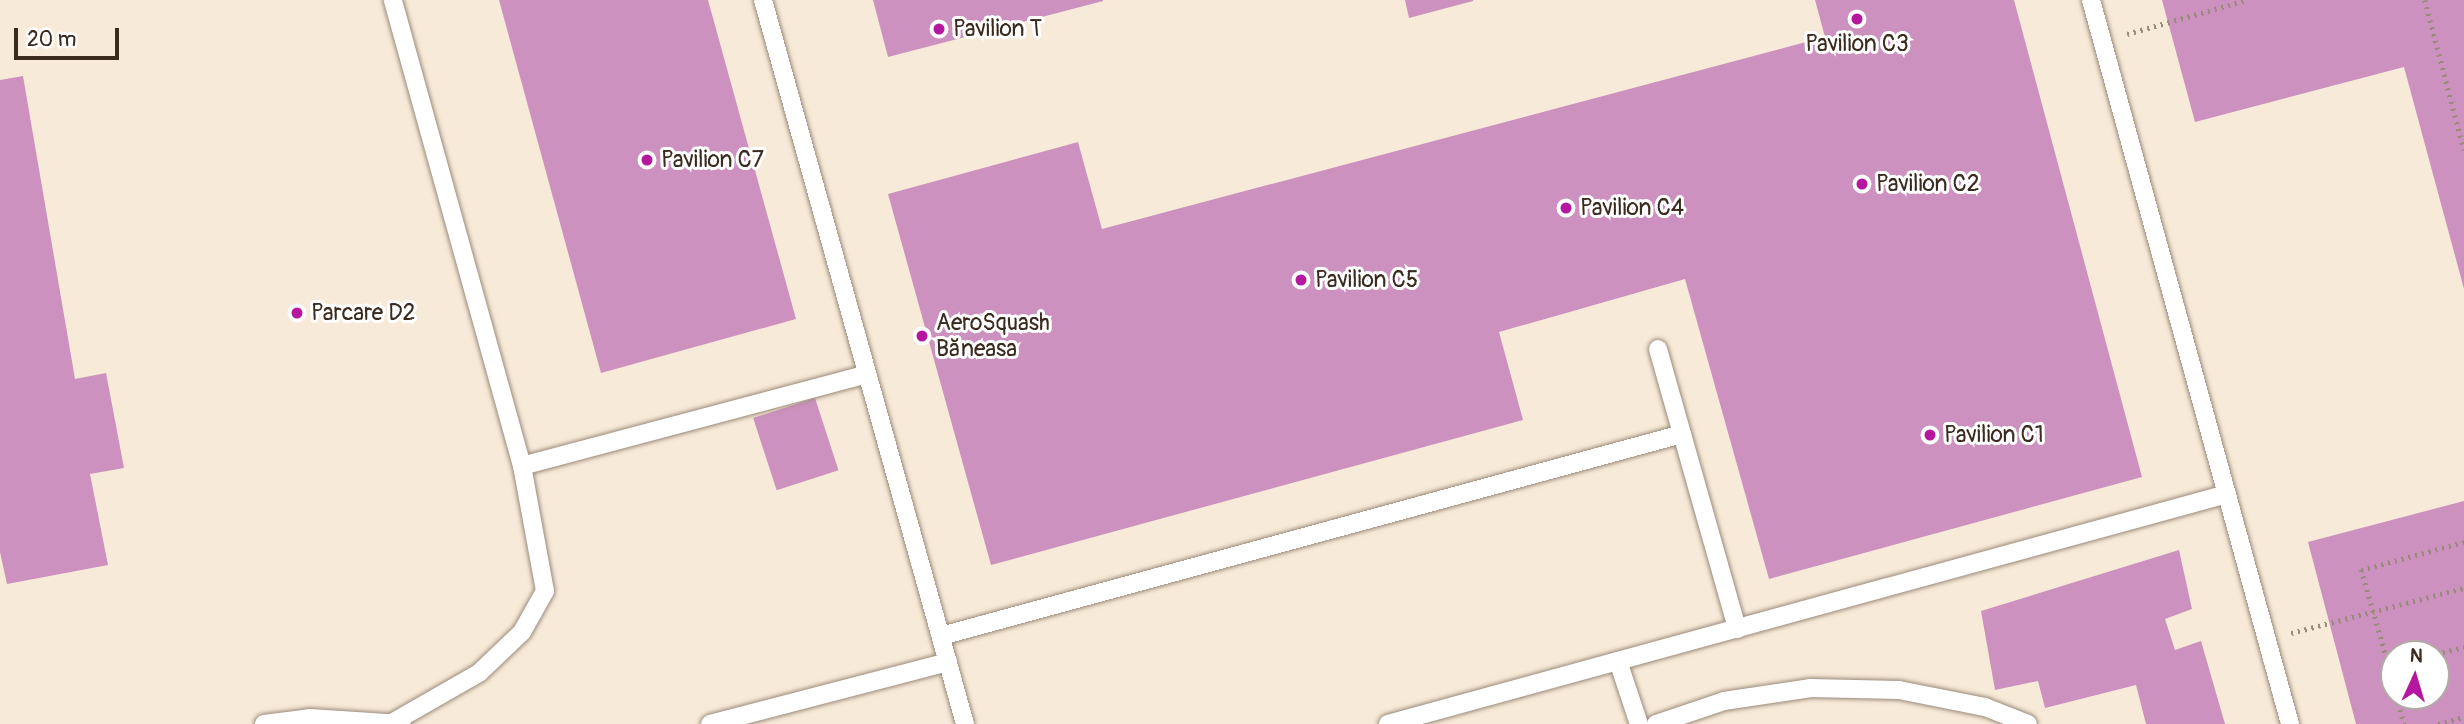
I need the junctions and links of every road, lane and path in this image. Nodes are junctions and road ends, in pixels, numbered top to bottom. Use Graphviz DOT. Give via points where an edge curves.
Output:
graph roads {
  1 [pos="393,0"];
  2 [pos="763,0"];
  3 [pos="2091,0"];
  4 [pos="2246,0"];
  5 [pos="2425,0"];
  6 [pos="2102,40"];
  7 [pos="2464,150"];
  8 [pos="1658,349"];
  9 [pos="867,374"];
  10 [pos="1682,434"];
  11 [pos="522,466"];
  12 [pos="2227,494"];
  13 [pos="2464,542"];
  14 [pos="2464,588"];
  15 [pos="2374,612"];
  16 [pos="1737,629"];
  17 [pos="941,636"];
  18 [pos="2267,639"];
  19 [pos="2383,640"];
  20 [pos="1618,661"];
  21 [pos="948,662"];
  22 [pos="2464,717"];
  23 [pos="264,724"];
  24 [pos="391,724"];
  25 [pos="402,724"];
  26 [pos="710,724"];
  27 [pos="965,724"];
  28 [pos="1388,724"];
  29 [pos="1639,724"];
  30 [pos="1656,724"];
  31 [pos="2028,724"];
  32 [pos="2290,724"];
  33 [pos="2438,724"];
  1 -- 11 [label="lane"];
  2 -- 9 [label="lane"];
  3 -- 6 [label="lane"];
  4 -- 6 [label="path"];
  5 -- 7 [label="path"];
  6 -- 12 [label="lane"];
  8 -- 10 [label="lane"];
  9 -- 11 [label="lane"];
  9 -- 17 [label="lane"];
  10 -- 16 [label="lane"];
  10 -- 17 [label="lane"];
  11 -- 24 [label="lane" via="545,591 522,632 479,673"];
  12 -- 16 [label="lane"];
  12 -- 18 [label="lane"];
  13 -- 15 [label="path" via="2361,570"];
  14 -- 15 [label="path"];
  15 -- 18 [label="path"];
  15 -- 19 [label="path"];
  16 -- 20 [label="lane"];
  17 -- 21 [label="lane"];
  18 -- 32 [label="lane"];
  20 -- 28 [label="lane"];
  20 -- 29 [label="lane"];
  21 -- 26 [label="lane"];
  21 -- 27 [label="lane"];
  22 -- 33 [label="path"];
  23 -- 24 [label="lane" via="310,718"];
  24 -- 25 [label="lane"];
  30 -- 31 [label="lane" via="1724,701 1811,688 1899,690 1985,707"];
}
